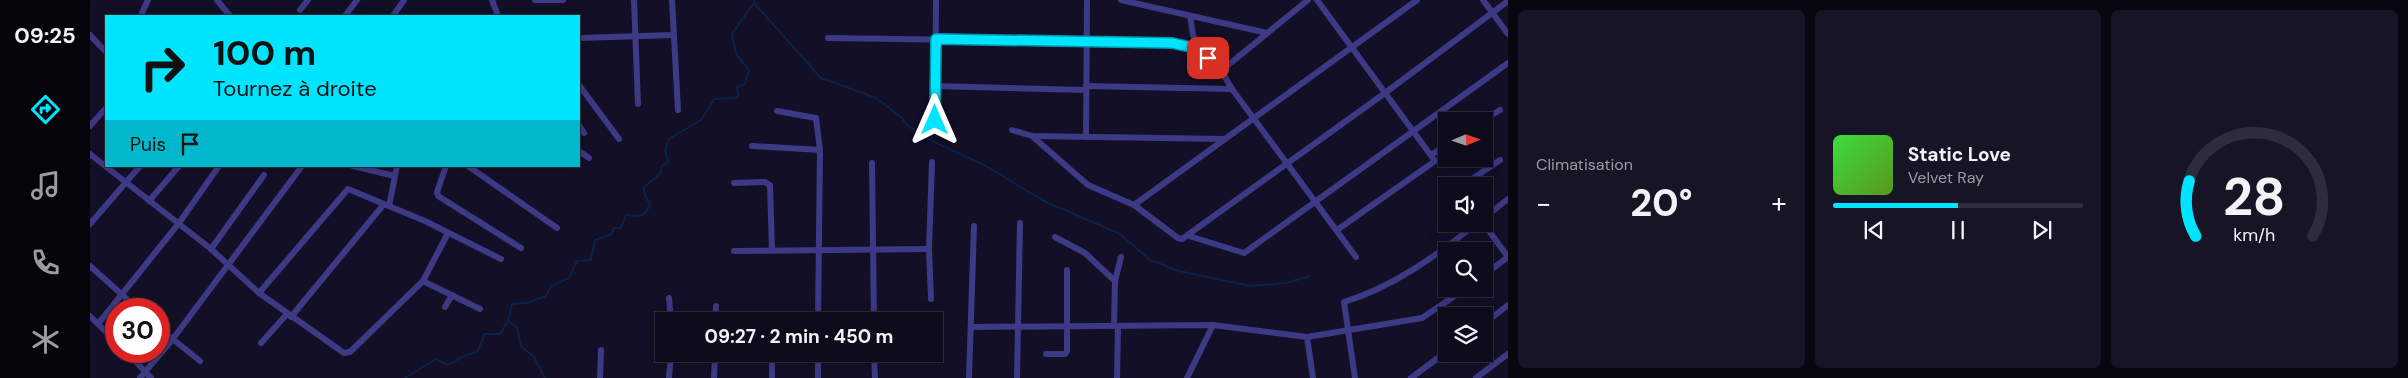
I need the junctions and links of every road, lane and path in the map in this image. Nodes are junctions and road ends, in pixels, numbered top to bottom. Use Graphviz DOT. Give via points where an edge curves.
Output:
graph roads {
  1 [pos="148,0"];
  2 [pos="217,0"];
  3 [pos="308,0"];
  4 [pos="357,0"];
  5 [pos="404,0"];
  6 [pos="492,0"];
  7 [pos="535,0"];
  8 [pos="563,0"];
  9 [pos="634,0"];
  10 [pos="672,0"];
  11 [pos="936,0"];
  12 [pos="1087,0"];
  13 [pos="1121,0"];
  14 [pos="1308,0"];
  15 [pos="1317,0"];
  16 [pos="1416,0"];
  17 [pos="1483,0"];
  18 [pos="1508,1"];
  19 [pos="300,10"];
  20 [pos="1492,12"];
  21 [pos="142,13"];
  22 [pos="229,15"];
  23 [pos="346,15"];
  24 [pos="393,15"];
  25 [pos="498,15"];
  26 [pos="1190,16"];
  27 [pos="1267,33"];
  28 [pos="1508,34"];
  29 [pos="90,35"];
  30 [pos="673,35"];
  31 [pos="636,37"];
  32 [pos="580,38"];
  33 [pos="828,38"];
  34 [pos="936,39"];
  35 [pos="1086,41"];
  36 [pos="1352,47"];
  37 [pos="1198,50"];
  38 [pos="105,51"];
  39 [pos="1508,63"];
  40 [pos="1222,70"];
  41 [pos="935,86"];
  42 [pos="580,87"];
  43 [pos="1086,88"];
  44 [pos="1232,89"];
  45 [pos="1385,93"];
  46 [pos="638,104"];
  47 [pos="105,109"];
  48 [pos="678,110"];
  49 [pos="1500,110"];
  50 [pos="777,111"];
  51 [pos="1493,114"];
  52 [pos="1254,118"];
  53 [pos="935,120"];
  54 [pos="90,126"];
  55 [pos="580,127"];
  56 [pos="1012,130"];
  57 [pos="1413,131"];
  58 [pos="584,133"];
  59 [pos="1032,136"];
  60 [pos="1086,137"];
  61 [pos="619,139"];
  62 [pos="1225,139"];
  63 [pos="752,146"];
  64 [pos="820,150"];
  65 [pos="1438,151"];
  66 [pos="580,152"];
  67 [pos="90,154"];
  68 [pos="1431,156"];
  69 [pos="589,158"];
  70 [pos="1500,160"];
  71 [pos="932,162"];
  72 [pos="872,163"];
  73 [pos="1288,164"];
  74 [pos="105,166"];
  75 [pos="106,167"];
  76 [pos="139,167"];
  77 [pos="178,167"];
  78 [pos="218,167"];
  79 [pos="301,167"];
  80 [pos="357,167"];
  81 [pos="397,167"];
  82 [pos="446,167"];
  83 [pos="469,167"];
  84 [pos="264,175"];
  85 [pos="395,176"];
  86 [pos="1475,177"];
  87 [pos="125,183"];
  88 [pos="734,184"];
  89 [pos="1508,199"];
  90 [pos="149,201"];
  91 [pos="1315,202"];
  92 [pos="386,205"];
  93 [pos="1134,205"];
  94 [pos="1493,211"];
  95 [pos="178,223"];
  96 [pos="1020,223"];
  97 [pos="90,224"];
  98 [pos="974,226"];
  99 [pos="557,228"];
  100 [pos="1337,230"];
  101 [pos="1465,232"];
  102 [pos="1490,232"];
  103 [pos="448,233"];
  104 [pos="1189,236"];
  105 [pos="1055,237"];
  106 [pos="211,248"];
  107 [pos="521,248"];
  108 [pos="929,249"];
  109 [pos="772,250"];
  110 [pos="819,250"];
  111 [pos="874,250"];
  112 [pos="734,251"];
  113 [pos="1121,257"];
  114 [pos="1356,257"];
  115 [pos="1508,257"];
  116 [pos="501,259"];
  117 [pos="229,264"];
  118 [pos="90,266"];
  119 [pos="1493,268"];
  120 [pos="1067,270"];
  121 [pos="423,281"];
  122 [pos="1115,281"];
  123 [pos="260,293"];
  124 [pos="122,294"];
  125 [pos="452,295"];
  126 [pos="1453,297"];
  127 [pos="126,298"];
  128 [pos="669,298"];
  129 [pos="931,299"];
  130 [pos="716,306"];
  131 [pos="1508,306"];
  132 [pos="445,307"];
  133 [pos="480,309"];
  134 [pos="670,312"];
  135 [pos="716,312"];
  136 [pos="818,312"];
  137 [pos="874,312"];
  138 [pos="289,315"];
  139 [pos="90,316"];
  140 [pos="1493,317"];
  141 [pos="98,324"];
  142 [pos="1213,325"];
  143 [pos="1066,326"];
  144 [pos="1116,326"];
  145 [pos="971,327"];
  146 [pos="1017,327"];
  147 [pos="1348,330"];
  148 [pos="105,331"];
  149 [pos="1307,337"];
  150 [pos="172,340"];
  151 [pos="262,343"];
  152 [pos="601,350"];
  153 [pos="1046,354"];
  154 [pos="1508,354"];
  155 [pos="1438,358"];
  156 [pos="200,361"];
  157 [pos="670,362"];
  158 [pos="715,362"];
  159 [pos="772,362"];
  160 [pos="818,362"];
  161 [pos="874,362"];
  162 [pos="137,363"];
  163 [pos="145,371"];
  164 [pos="140,378"];
  165 [pos="151,378"];
  166 [pos="600,378"];
  167 [pos="669,378"];
  168 [pos="714,378"];
  169 [pos="772,378"];
  170 [pos="818,378"];
  171 [pos="875,378"];
  172 [pos="969,378"];
  173 [pos="1018,378"];
  174 [pos="1117,378"];
  175 [pos="1187,378"];
  176 [pos="1313,378"];
  177 [pos="1355,378"];
  178 [pos="1411,378"];
  179 [pos="1476,378"];
  1 -- 21 [label="street"];
  2 -- 22 [label="street"];
  3 -- 19 [label="street"];
  4 -- 23 [label="street"];
  5 -- 24 [label="street"];
  6 -- 25 [label="street"];
  7 -- 8 [label="street"];
  9 -- 31 [label="street"];
  10 -- 30 [label="street"];
  11 -- 34 [label="street"];
  12 -- 35 [label="street"];
  13 -- 26 [label="street"];
  14 -- 27 [label="street"];
  15 -- 36 [label="street"];
  16 -- 36 [label="street"];
  17 -- 20 [label="street"];
  18 -- 20 [label="street"];
  20 -- 28 [label="street"];
  20 -- 45 [label="street"];
  26 -- 27 [label="street"];
  26 -- 37 [label="street"];
  27 -- 40 [label="street"];
  29 -- 38 [label="street"];
  30 -- 31 [label="street"];
  30 -- 48 [label="street"];
  31 -- 32 [label="street"];
  31 -- 46 [label="street"];
  33 -- 34 [label="street"];
  34 -- 35 [label="street"];
  34 -- 41 [label="street"];
  35 -- 37 [label="street" via="1172,43"];
  35 -- 43 [label="street"];
  36 -- 45 [label="street"];
  36 -- 52 [label="street"];
  37 -- 40 [label="street"];
  39 -- 57 [label="street"];
  40 -- 44 [label="street"];
  41 -- 43 [label="street"];
  41 -- 53 [label="street"];
  42 -- 61 [label="street"];
  43 -- 44 [label="street"];
  43 -- 60 [label="street"];
  44 -- 52 [label="street"];
  45 -- 57 [label="street"];
  45 -- 73 [label="street"];
  47 -- 54 [label="street"];
  49 -- 51 [label="street"];
  50 -- 64 [label="street" via="816,118"];
  52 -- 62 [label="street"];
  52 -- 73 [label="street"];
  55 -- 58 [label="street"];
  56 -- 59 [label="street"];
  57 -- 68 [label="street"];
  57 -- 91 [label="street"];
  59 -- 60 [label="street"];
  59 -- 93 [label="street" via="1088,185"];
  60 -- 62 [label="street"];
  62 -- 93 [label="street"];
  63 -- 64 [label="street"];
  64 -- 110 [label="street"];
  65 -- 68 [label="street"];
  66 -- 69 [label="street"];
  67 -- 74 [label="street"];
  68 -- 100 [label="street" via="1435,161"];
  70 -- 86 [label="street"];
  71 -- 108 [label="street"];
  72 -- 111 [label="street"];
  73 -- 91 [label="street"];
  73 -- 104 [label="street"];
  75 -- 87 [label="street"];
  76 -- 87 [label="street"];
  77 -- 90 [label="street"];
  78 -- 95 [label="street"];
  79 -- 117 [label="street"];
  80 -- 85 [label="street"];
  81 -- 85 [label="street"];
  82 -- 107 [label="street" via="438,196"];
  83 -- 99 [label="street"];
  84 -- 106 [label="street"];
  85 -- 92 [label="street"];
  87 -- 90 [label="street"];
  87 -- 97 [label="street"];
  88 -- 109 [label="street" via="764,182 770,185"];
  89 -- 94 [label="street"];
  90 -- 95 [label="street"];
  91 -- 100 [label="street"];
  91 -- 104 [label="street" via="1244,253"];
  92 -- 103 [label="street"];
  92 -- 123 [label="street" via="346,190"];
  92 -- 138 [label="street"];
  93 -- 104 [label="street" via="1178,238"];
  95 -- 106 [label="street"];
  95 -- 124 [label="street"];
  96 -- 146 [label="street"];
  98 -- 145 [label="street"];
  100 -- 114 [label="street"];
  101 -- 147 [label="street" via="1411,271 1361,297 1344,302"];
  102 -- 115 [label="street"];
  103 -- 116 [label="street"];
  103 -- 121 [label="street"];
  105 -- 122 [label="street" via="1085,253"];
  106 -- 117 [label="street"];
  108 -- 111 [label="street"];
  108 -- 129 [label="street"];
  109 -- 110 [label="street"];
  109 -- 112 [label="street"];
  110 -- 111 [label="street"];
  110 -- 136 [label="street"];
  111 -- 137 [label="street"];
  113 -- 122 [label="street"];
  115 -- 119 [label="street"];
  117 -- 123 [label="street"];
  117 -- 150 [label="street"];
  118 -- 124 [label="street"];
  120 -- 143 [label="street"];
  121 -- 125 [label="street"];
  121 -- 138 [label="street" via="347,354"];
  122 -- 144 [label="street"];
  123 -- 138 [label="street"];
  124 -- 127 [label="street"];
  124 -- 141 [label="street"];
  125 -- 132 [label="street"];
  125 -- 133 [label="street"];
  126 -- 147 [label="street" via="1422,318"];
  128 -- 134 [label="street"];
  130 -- 135 [label="street"];
  131 -- 140 [label="street"];
  138 -- 151 [label="street"];
  139 -- 141 [label="street"];
  141 -- 148 [label="street"];
  142 -- 144 [label="street"];
  142 -- 149 [label="street"];
  142 -- 175 [label="street"];
  143 -- 144 [label="street"];
  143 -- 146 [label="street"];
  143 -- 153 [label="street" via="1065,354"];
  144 -- 174 [label="street"];
  145 -- 146 [label="street"];
  145 -- 172 [label="street"];
  146 -- 173 [label="street"];
  147 -- 149 [label="street"];
  147 -- 177 [label="street"];
  149 -- 176 [label="street"];
  150 -- 156 [label="street"];
  150 -- 163 [label="street"];
  152 -- 166 [label="street"];
  154 -- 179 [label="street"];
  155 -- 178 [label="street"];
  157 -- 167 [label="street"];
  158 -- 168 [label="street"];
  159 -- 169 [label="street"];
  160 -- 170 [label="street"];
  161 -- 171 [label="street"];
  162 -- 163 [label="street"];
  163 -- 164 [label="street"];
  163 -- 165 [label="street"];
}
